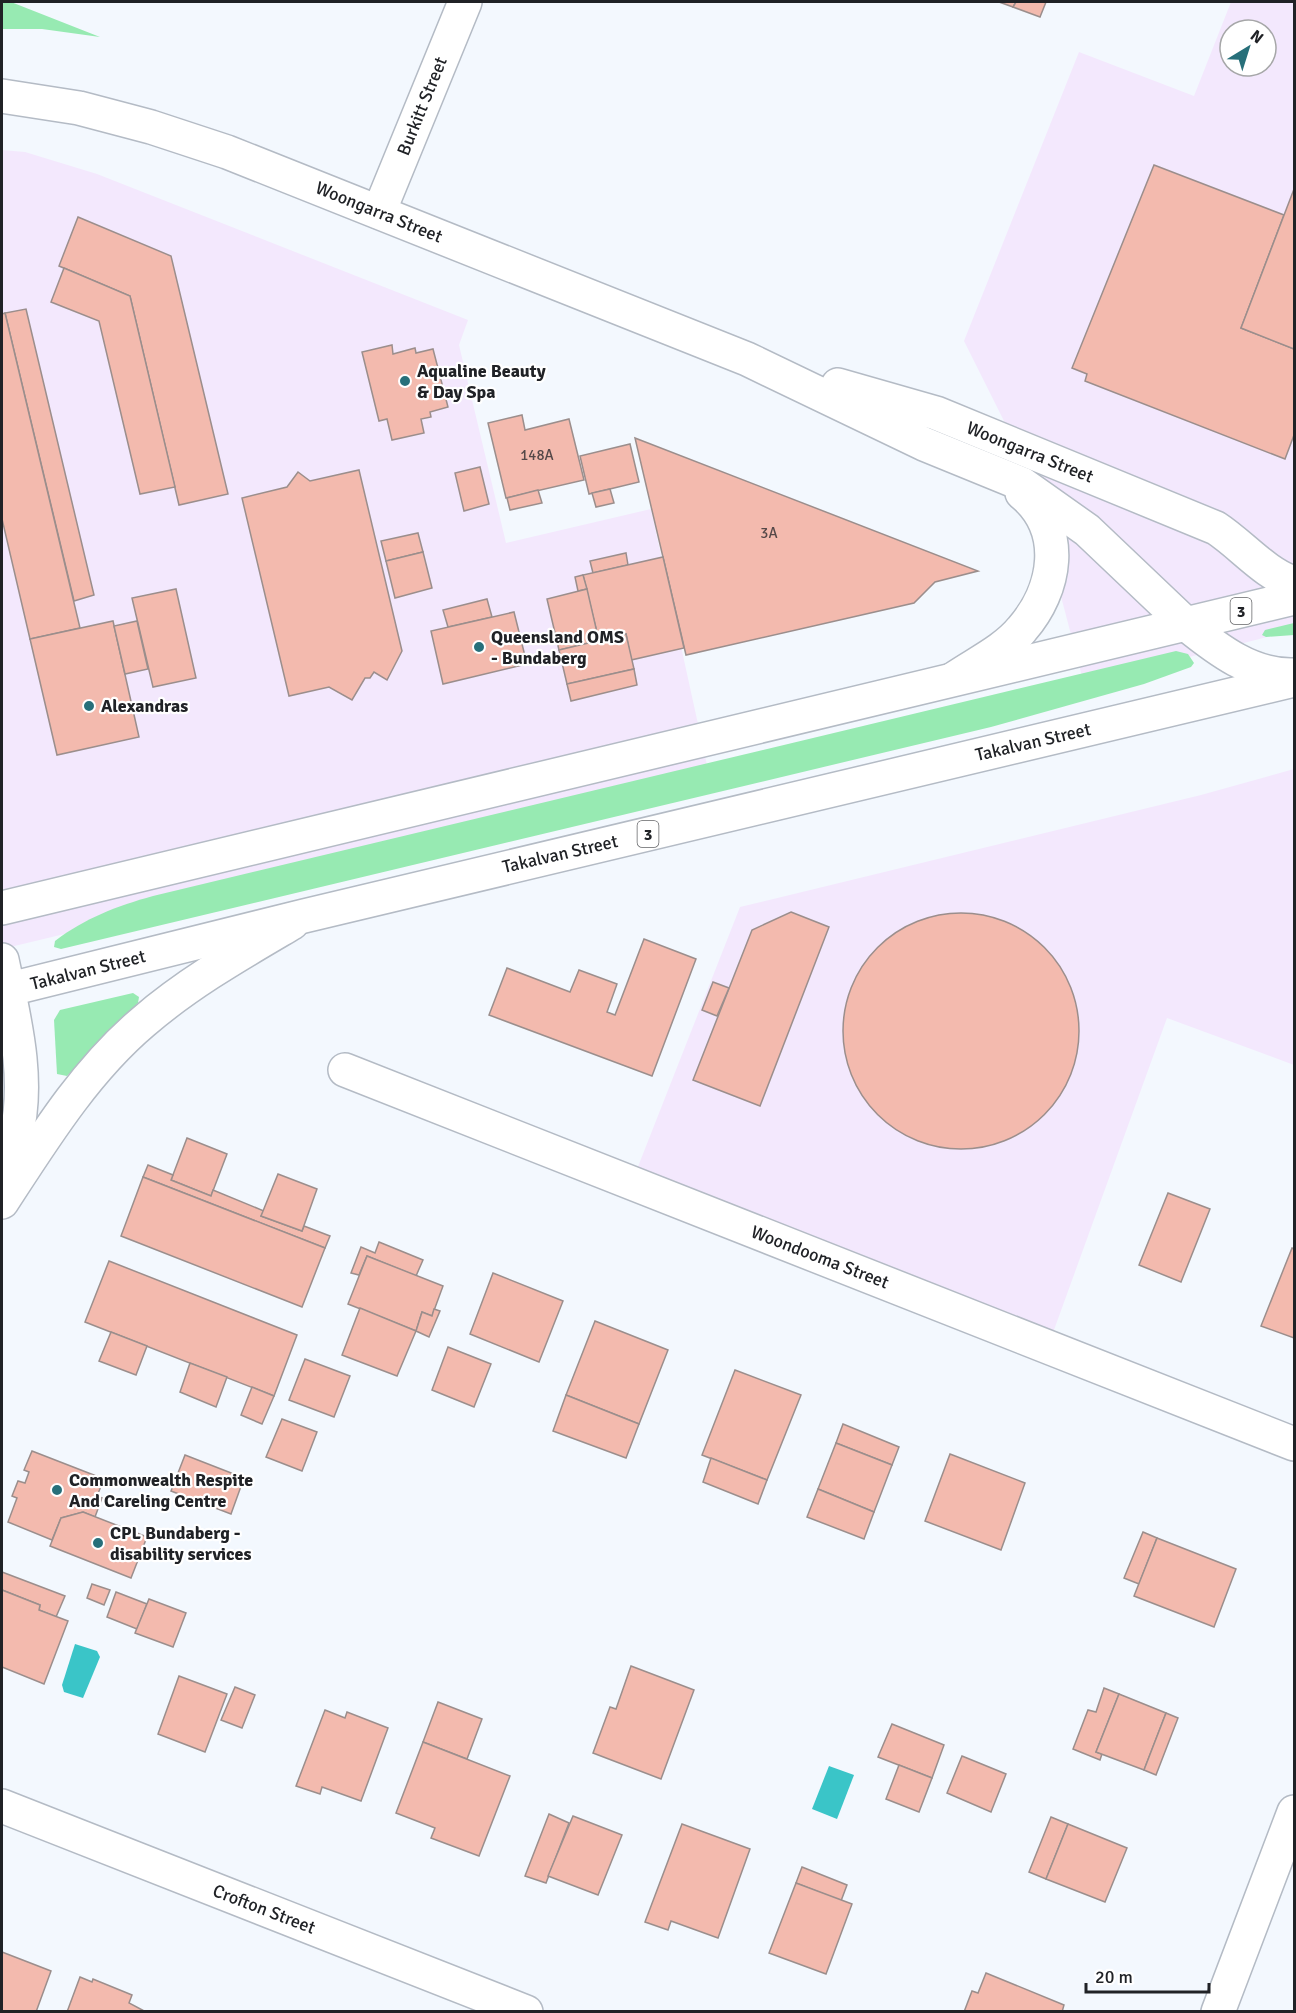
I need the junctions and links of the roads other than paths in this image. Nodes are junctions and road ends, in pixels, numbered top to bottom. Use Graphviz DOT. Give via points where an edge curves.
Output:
graph roads {
  1 [pos="465,2"];
  2 [pos="2,96"];
  3 [pos="380,212"];
  4 [pos="747,359"];
  5 [pos="992,471"];
  6 [pos="1294,583"];
  7 [pos="1294,598"];
  8 [pos="1187,625"];
  9 [pos="1294,677"];
  10 [pos="954,679"];
  11 [pos="2,908"];
  12 [pos="304,915"];
  13 [pos="4,980"];
  14 [pos="345,1070"];
  15 [pos="2,1174"];
  16 [pos="2,1202"];
  17 [pos="1294,1444"];
  18 [pos="2,1806"];
  19 [pos="1294,1812"];
  20 [pos="526,2012"];
  21 [pos="1218,2012"];
  1 -- 3 [label="main road, Burkitt Street"];
  2 -- 3 [label="main road, Woongarra Street" via="79,108 151,127 227,152"];
  3 -- 4 [label="main road, Woongarra Street"];
  4 -- 5 [label="main road, Woongarra Street" via="924,444"];
  4 -- 6 [label="main road, Woongarra Street" via="936,413 1216,528 1269,570"];
  5 -- 8 [label="main road, Woongarra Street" via="1022,484 1087,530"];
  5 -- 10 [label="main road, Woongarra Street" via="1025,495 1048,529 1052,545 1051,579 1022,630"];
  7 -- 8 [label="main road, 3"];
  8 -- 9 [label="main road, Woongarra Street" via="1255,669"];
  8 -- 10 [label="main road, 3"];
  9 -- 12 [label="main road, Takalvan Street / 3"];
  10 -- 11 [label="main road, 3"];
  12 -- 13 [label="main road, Takalvan Street / 3"];
  12 -- 16 [label="main road" via="213,970 143,1022 74,1098"];
  13 -- 15 [label="main road" via="19,1053 21,1097 15,1138"];
  14 -- 17 [label="main road, Woondooma Street"];
  18 -- 20 [label="main road, Crofton Street"];
  19 -- 21 [label="main road"];
}
